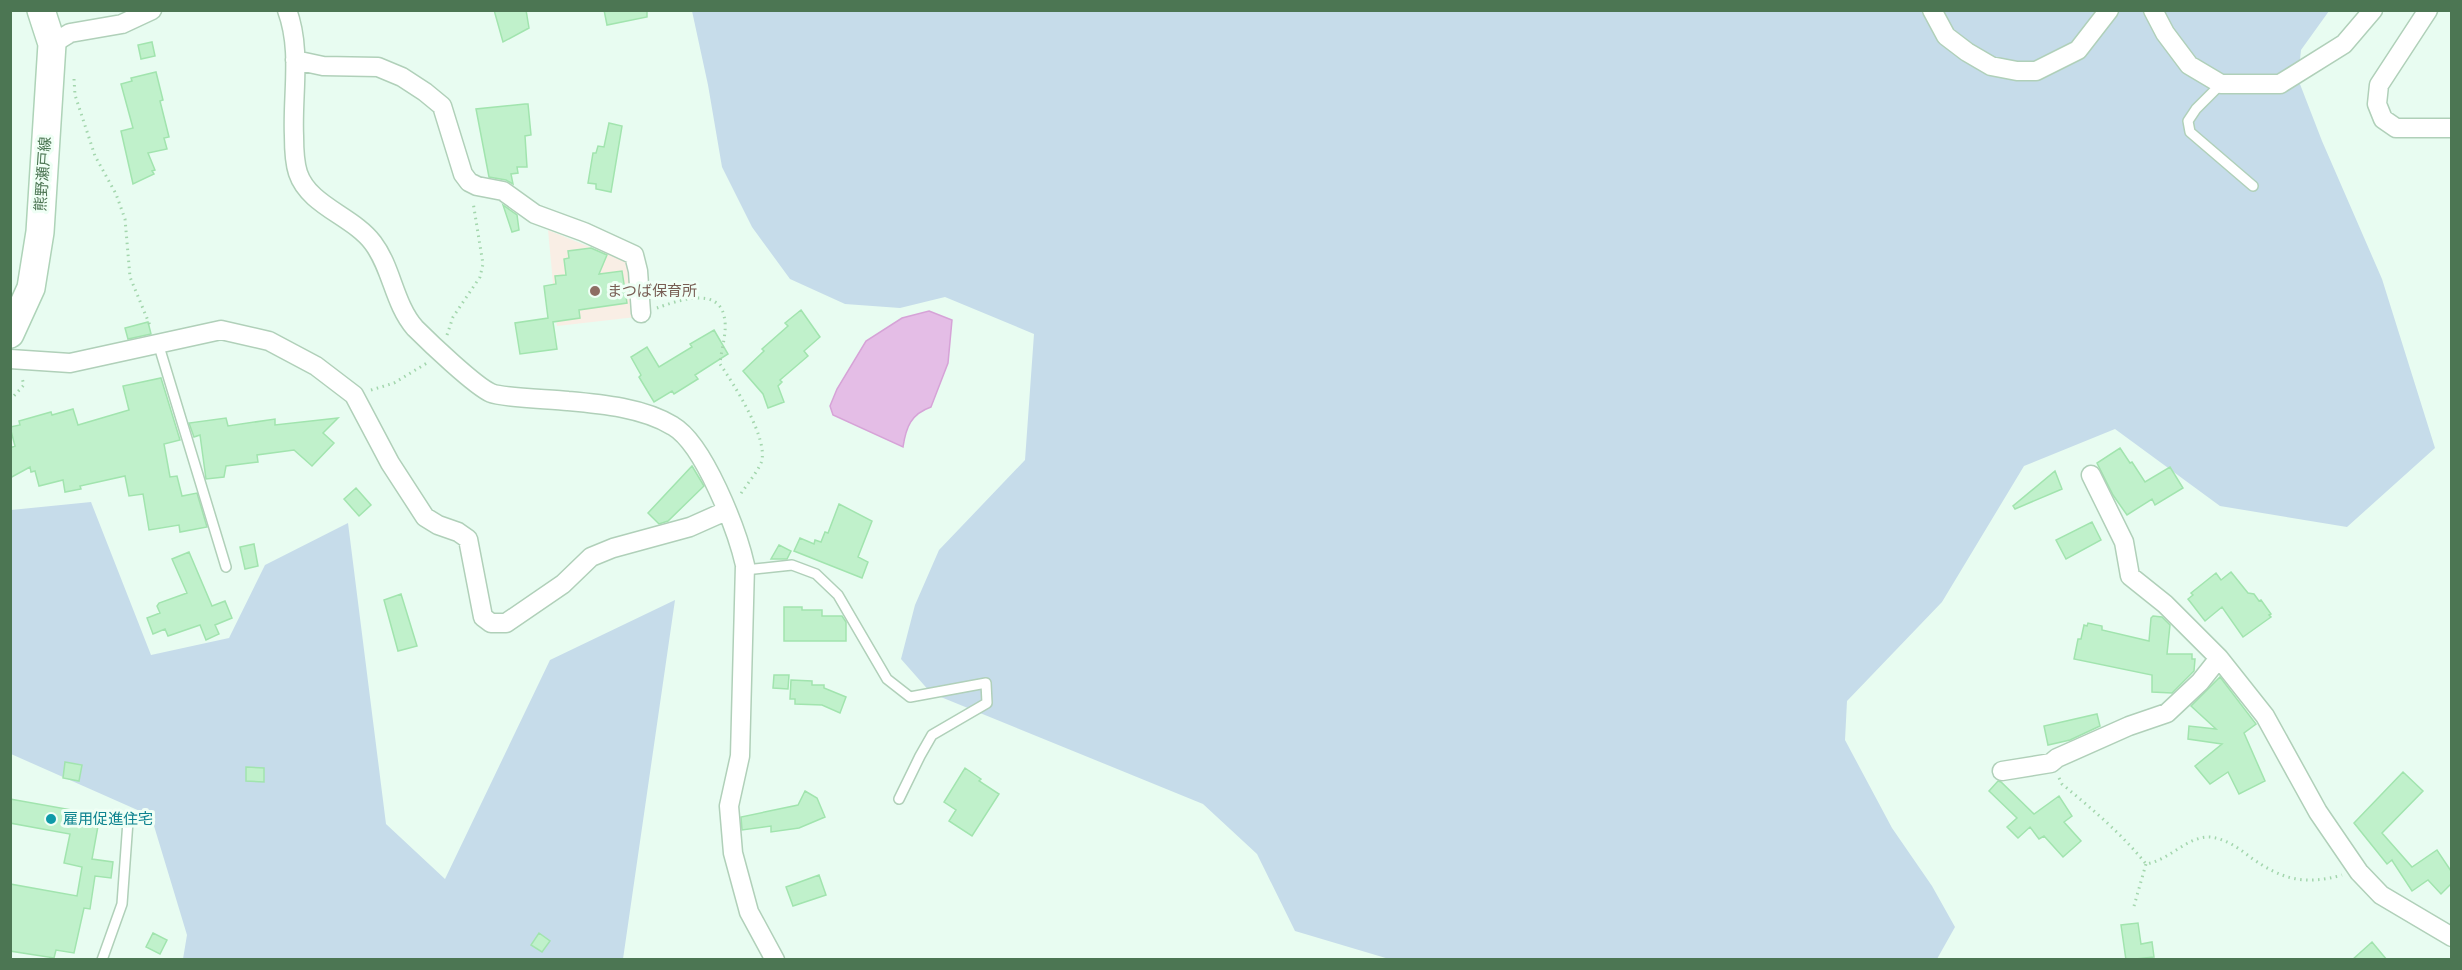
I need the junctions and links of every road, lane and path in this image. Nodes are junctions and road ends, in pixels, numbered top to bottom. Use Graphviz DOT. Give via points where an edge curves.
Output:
graph roads {
  1 [pos="41,10"];
  2 [pos="152,10"];
  3 [pos="287,10"];
  4 [pos="1932,10"];
  5 [pos="2109,10"];
  6 [pos="2153,10"];
  7 [pos="2373,10"];
  8 [pos="2428,10"];
  9 [pos="52,44"];
  10 [pos="294,60"];
  11 [pos="73,74"];
  12 [pos="2221,84"];
  13 [pos="2451,128"];
  14 [pos="469,182"];
  15 [pos="2253,186"];
  16 [pos="641,313"];
  17 [pos="158,343"];
  18 [pos="12,351"];
  19 [pos="441,352"];
  20 [pos="354,395"];
  21 [pos="10,400"];
  22 [pos="2091,476"];
  23 [pos="727,512"];
  24 [pos="226,567"];
  25 [pos="745,570"];
  26 [pos="2219,658"];
  27 [pos="2051,763"];
  28 [pos="2002,771"];
  29 [pos="899,799"];
  30 [pos="128,821"];
  31 [pos="2146,864"];
  32 [pos="2356,868"];
  33 [pos="2134,906"];
  34 [pos="2451,937"];
  35 [pos="102,960"];
  36 [pos="775,960"];
  1 -- 9 [label="main road, 熊野瀬戸線"];
  2 -- 9 [label="street" via="122,24 70,33"];
  3 -- 10 [label="street"];
  4 -- 5 [label="street" via="1946,36 1966,52 1991,66 2036,71 2078,50"];
  6 -- 12 [label="street" via="2189,65"];
  7 -- 12 [label="street" via="2344,44 2280,84"];
  8 -- 13 [label="street" via="2379,85 2377,104 2383,119 2396,128"];
  9 -- 18 [label="main road, 熊野瀬戸線" via="40,232 31,288"];
  10 -- 14 [label="street" via="323,66 378,67 425,92 442,106"];
  10 -- 19 [label="street" via="298,173 308,190 374,243 398,300 414,326"];
  11 -- 17 [label="path" via="75,95 95,156 125,219 130,277"];
  12 -- 15 [label="lane" via="2196,109 2188,122 2190,132"];
  14 -- 16 [label="street" via="503,191 535,214 634,255"];
  14 -- 19 [label="path" via="483,264 480,278 453,317"];
  16 -- 23 [label="path" via="685,298 718,304 724,315 720,364 751,414 762,461"];
  17 -- 18 [label="street" via="69,363"];
  17 -- 20 [label="street" via="221,330 269,340 316,366"];
  17 -- 24 [label="lane"];
  18 -- 21 [label="path" via="24,385"];
  19 -- 20 [label="path" via="394,383"];
  19 -- 23 [label="street" via="491,393 596,404 649,416 675,427 690,441"];
  20 -- 23 [label="street" via="390,463 425,517 468,539 483,617 491,623 506,623 563,584 591,557"];
  22 -- 26 [label="street" via="2124,542 2130,576 2165,604"];
  23 -- 25 [label="street" via="740,541"];
  25 -- 29 [label="lane" via="792,565 816,574 838,595 886,679 910,697 986,683 987,703 932,735"];
  25 -- 36 [label="street" via="740,756 729,806 733,853 749,912"];
  26 -- 27 [label="street" via="2167,713 2129,726"];
  26 -- 32 [label="street" via="2265,716 2318,812"];
  27 -- 28 [label="street"];
  27 -- 31 [label="path" via="2062,784 2120,834"];
  30 -- 35 [label="lane" via="122,904"];
  31 -- 32 [label="path" via="2158,862 2190,841 2209,837 2235,845 2263,866 2292,879 2312,882"];
  31 -- 33 [label="path"];
  32 -- 34 [label="street" via="2381,895"];
}
